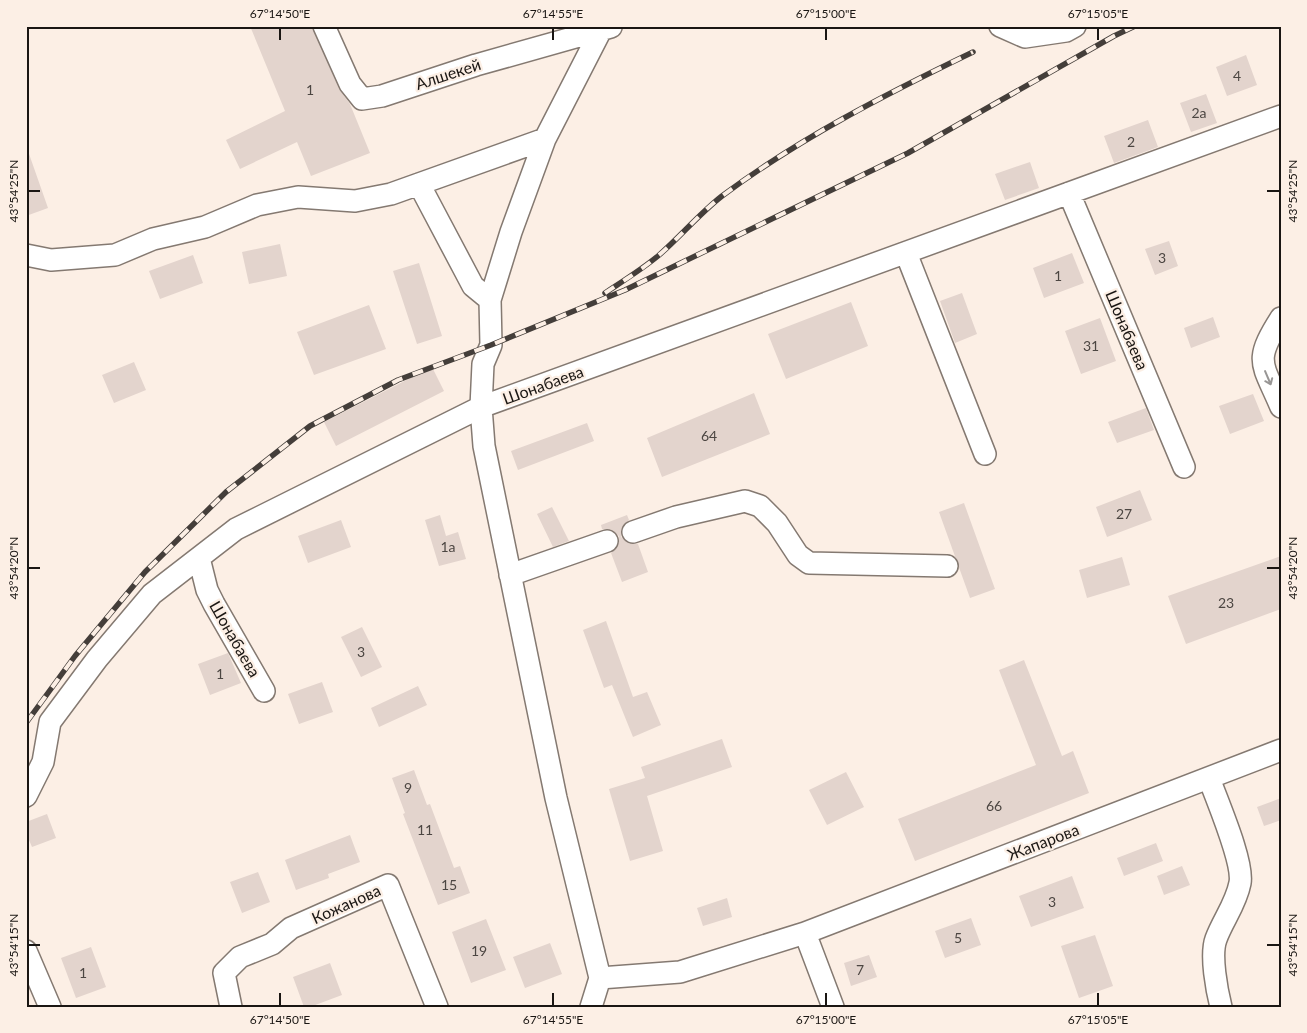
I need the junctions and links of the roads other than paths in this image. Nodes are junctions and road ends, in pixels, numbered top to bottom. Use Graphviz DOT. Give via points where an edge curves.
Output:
graph roads {
  1 [pos="324,26"];
  2 [pos="1000,26"];
  3 [pos="1075,26"];
  4 [pos="606,27"];
  5 [pos="1281,116"];
  6 [pos="545,139"];
  7 [pos="419,184"];
  8 [pos="1069,193"];
  9 [pos="906,253"];
  10 [pos="26,255"];
  11 [pos="490,300"];
  12 [pos="1281,318"];
  13 [pos="1281,406"];
  14 [pos="481,407"];
  15 [pos="985,454"];
  16 [pos="1184,467"];
  17 [pos="634,532"];
  18 [pos="607,541"];
  19 [pos="199,558"];
  20 [pos="947,566"];
  21 [pos="510,575"];
  22 [pos="264,691"];
  23 [pos="1281,750"];
  24 [pos="1209,778"];
  25 [pos="26,796"];
  26 [pos="805,933"];
  27 [pos="26,951"];
  28 [pos="600,978"];
  29 [pos="50,1007"];
  30 [pos="231,1007"];
  31 [pos="437,1007"];
  32 [pos="591,1007"];
  33 [pos="832,1007"];
  34 [pos="1221,1007"];
  1 -- 4 [label="street, Алшекей" via="350,84 362,99 382,96"];
  2 -- 3 [label="street" via="1025,37 1066,31"];
  4 -- 6 [label="street"];
  5 -- 8 [label="street, Шонабаева"];
  6 -- 7 [label="street"];
  6 -- 11 [label="street"];
  7 -- 10 [label="street" via="355,201 298,197 257,205 205,227 153,240 115,255 51,260"];
  7 -- 11 [label="street" via="473,286"];
  8 -- 9 [label="street, Шонабаева"];
  8 -- 16 [label="street, Шонабаева"];
  9 -- 14 [label="street, Шонабаева"];
  9 -- 15 [label="street"];
  11 -- 14 [label="street" via="491,345 482,364"];
  12 -- 13 [label="street, one-way" via="1265,343 1261,361"];
  14 -- 19 [label="street, Шонабаева" via="236,529"];
  14 -- 21 [label="street" via="484,446"];
  17 -- 20 [label="street" via="676,517 745,501 760,506 777,523 798,555 809,563"];
  18 -- 21 [label="street"];
  19 -- 22 [label="street, Шонабаева" via="207,590"];
  19 -- 25 [label="street, Шонабаева" via="152,594 97,659 50,722 43,762"];
  21 -- 28 [label="street" via="556,798"];
  23 -- 24 [label="street, Жапарова"];
  24 -- 26 [label="street, Жапарова"];
  24 -- 34 [label="street" via="1238,863 1240,882 1233,906 1215,941 1215,984"];
  26 -- 28 [label="street, Жапарова" via="680,972"];
  26 -- 33 [label="street"];
  27 -- 29 [label="street"];
  28 -- 32 [label="street"];
  30 -- 31 [label="street, Кожанова" via="224,973 240,957 272,944 291,928 388,885"];
}
